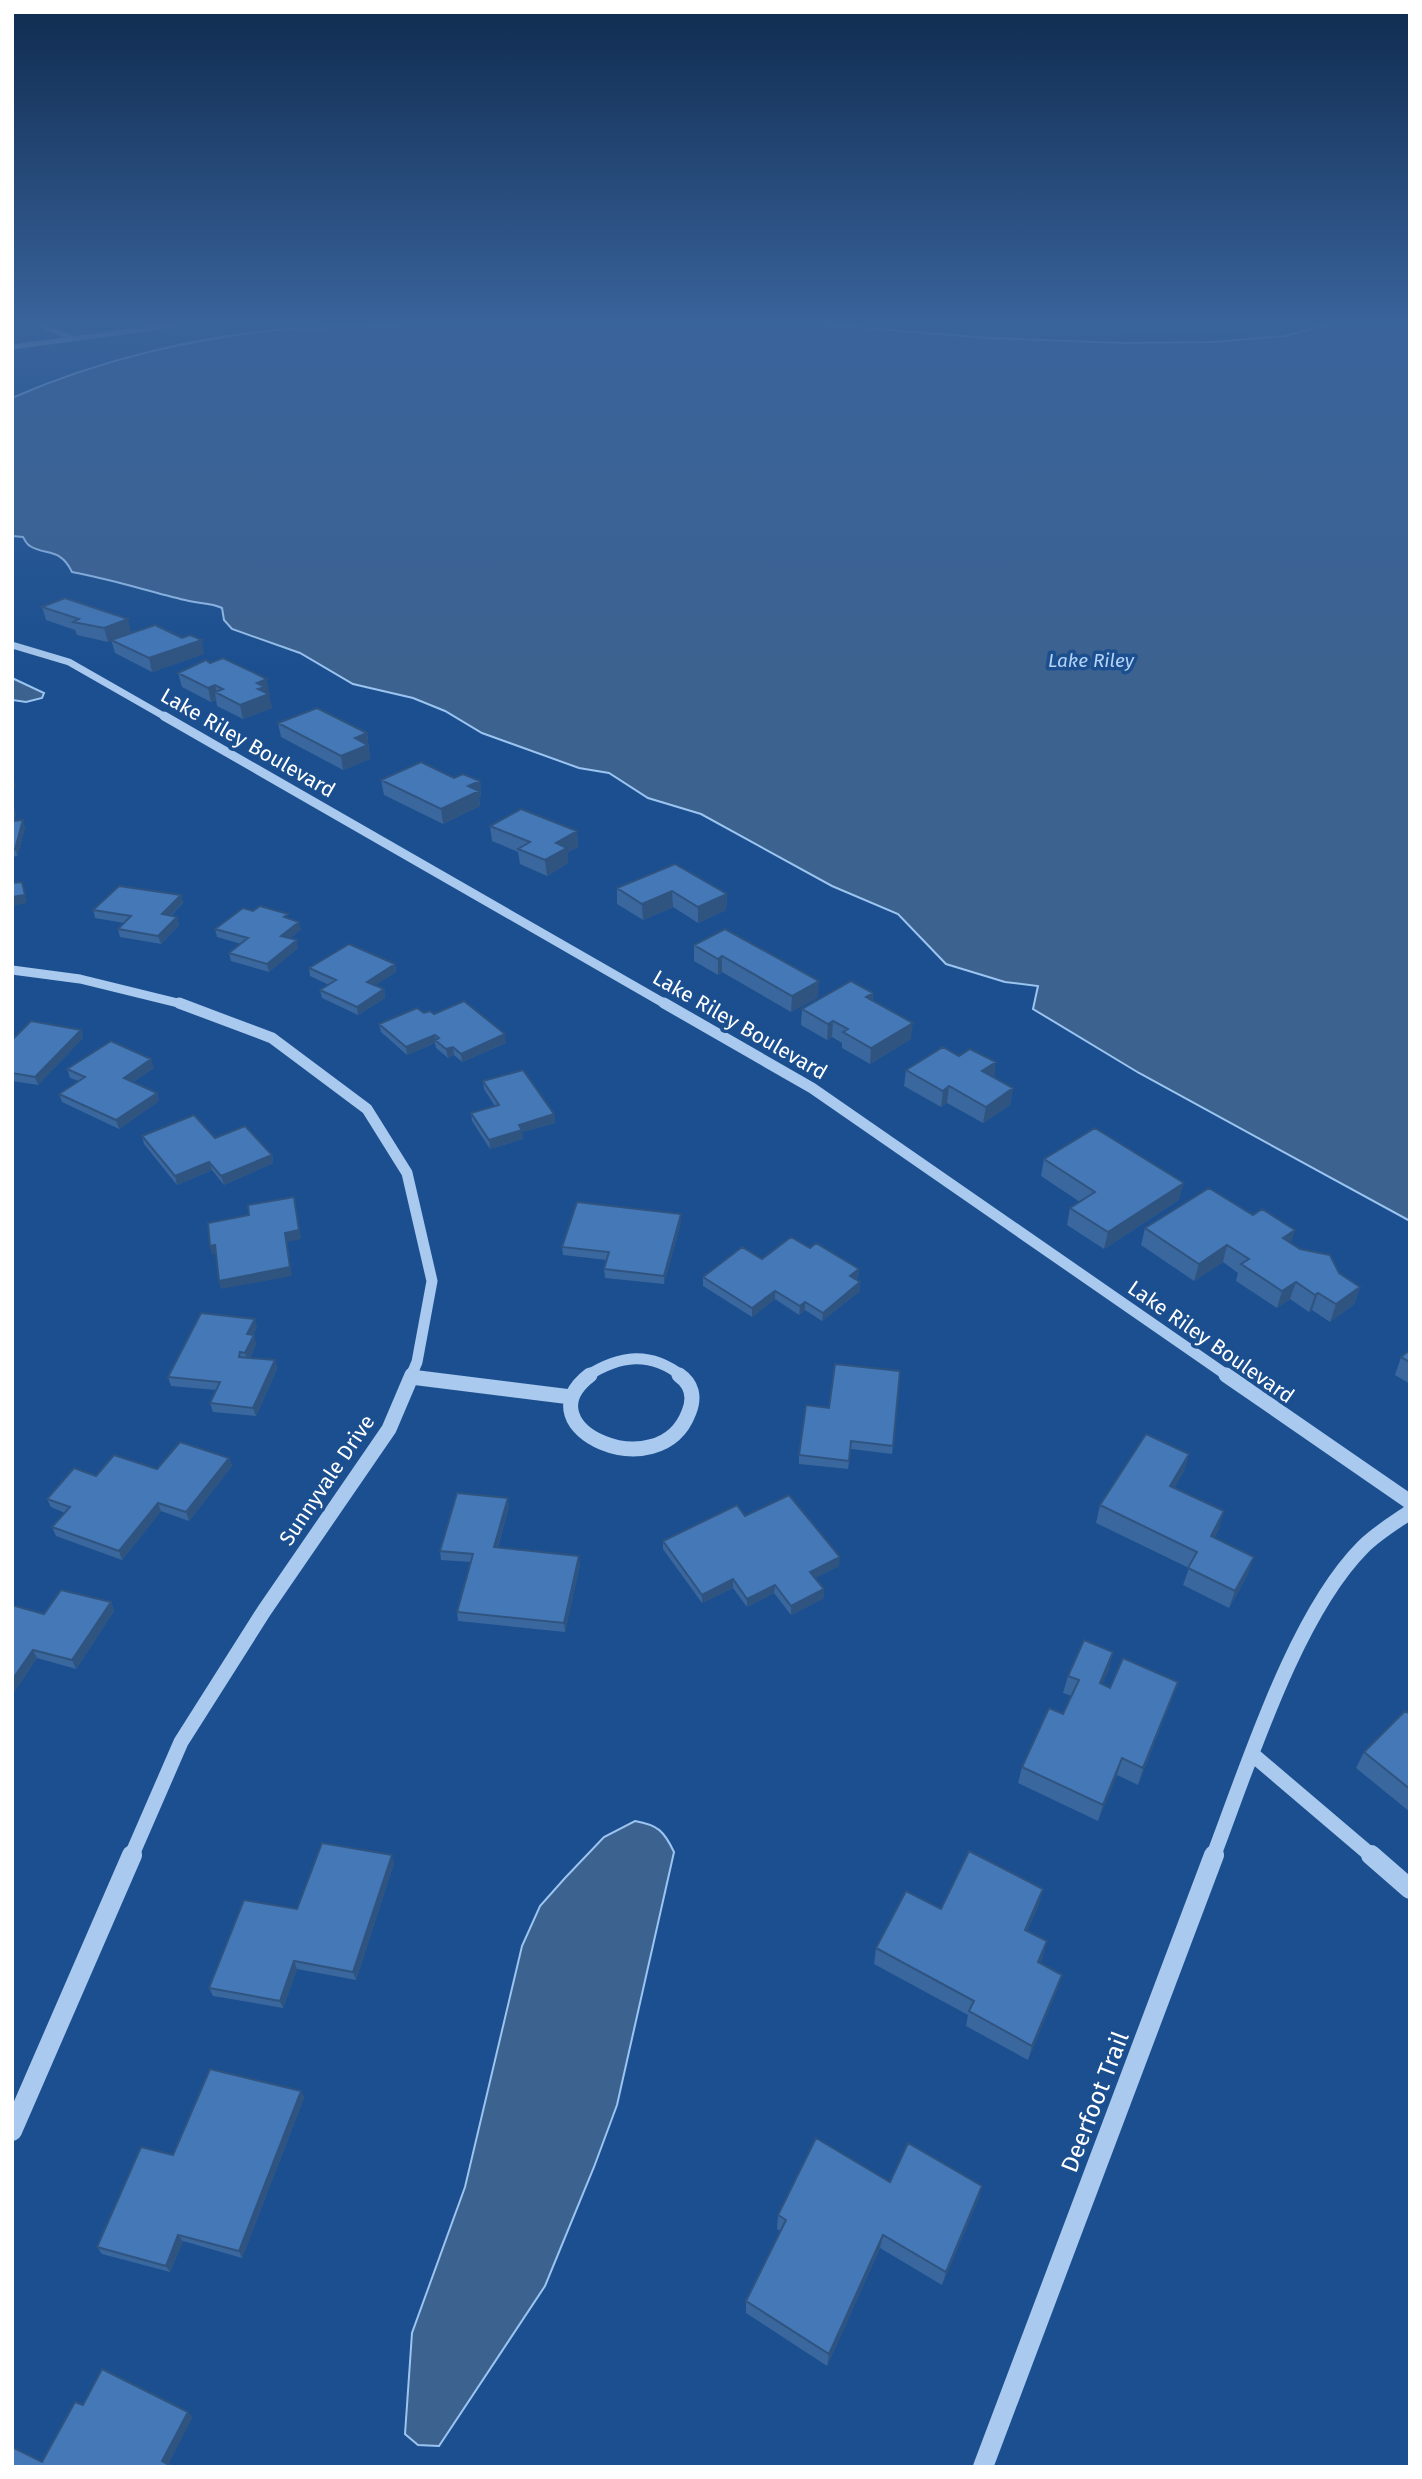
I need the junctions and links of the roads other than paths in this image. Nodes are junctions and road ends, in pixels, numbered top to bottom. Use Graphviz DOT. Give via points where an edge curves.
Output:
graph roads {
  1 [pos="12,646"];
  2 [pos="12,970"];
  3 [pos="411,1377"];
  4 [pos="571,1397"];
  5 [pos="1410,1502"];
  6 [pos="1410,1512"];
  7 [pos="1252,1754"];
  8 [pos="1410,1889"];
  9 [pos="12,2131"];
  10 [pos="983,2467"];
  1 -- 5 [label="street, Lake Riley Boulevard" via="69,663 812,1088"];
  2 -- 3 [label="street, Sunnyvale Drive" via="80,979 190,1006 272,1038 367,1109 407,1173 432,1281"];
  3 -- 4 [label="street"];
  3 -- 9 [label="street, Sunnyvale Drive" via="389,1429 181,1742"];
  4 -- 4 [label="street" via="571,1413 579,1428 594,1440 635,1449 666,1440 688,1422 693,1406 692,1390 676,1371 650,1359 630,1357 592,1370 578,1382"];
  6 -- 7 [label="street, Deerfoot Trail" via="1360,1549 1326,1594"];
  7 -- 8 [label="street"];
  7 -- 10 [label="street, Deerfoot Trail"];
}
